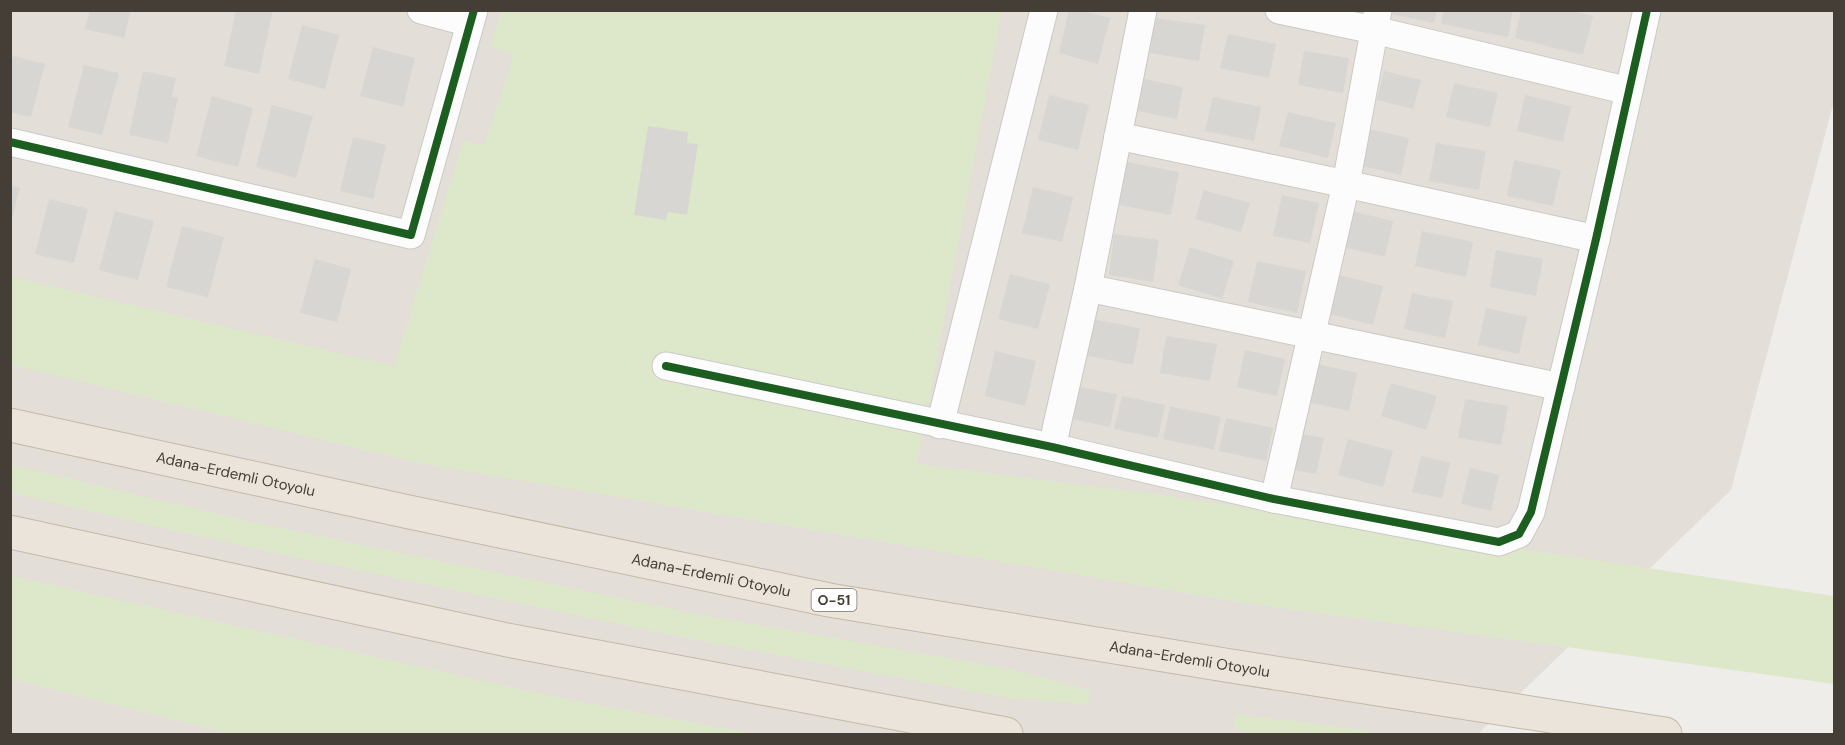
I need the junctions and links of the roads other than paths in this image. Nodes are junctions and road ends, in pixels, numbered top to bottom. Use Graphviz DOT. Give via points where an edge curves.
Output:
graph roads {
  1 [pos="421,10"];
  2 [pos="1044,10"];
  3 [pos="1143,10"];
  4 [pos="1279,10"];
  5 [pos="1647,10"];
  6 [pos="472,17"];
  7 [pos="1376,20"];
  8 [pos="1629,91"];
  9 [pos="1118,136"];
  10 [pos="10,142"];
  11 [pos="1346,184"];
  12 [pos="1596,239"];
  13 [pos="1088,288"];
  14 [pos="1310,335"];
  15 [pos="666,366"];
  16 [pos="1561,387"];
  17 [pos="940,424"];
  18 [pos="10,425"];
  19 [pos="1052,447"];
  20 [pos="1274,499"];
  21 [pos="10,531"];
  22 [pos="1006,735"];
  23 [pos="1665,735"];
  1 -- 6 [label="street"];
  2 -- 17 [label="street"];
  3 -- 9 [label="street"];
  4 -- 7 [label="street"];
  5 -- 8 [label="street"];
  6 -- 10 [label="street" via="411,235"];
  7 -- 8 [label="street"];
  7 -- 11 [label="street"];
  8 -- 12 [label="street"];
  9 -- 11 [label="street"];
  9 -- 13 [label="street"];
  11 -- 12 [label="street"];
  11 -- 14 [label="street"];
  12 -- 16 [label="street"];
  13 -- 14 [label="street"];
  13 -- 19 [label="street"];
  14 -- 16 [label="street"];
  14 -- 20 [label="street"];
  15 -- 17 [label="street"];
  16 -- 20 [label="street" via="1531,512 1519,534 1499,542"];
  17 -- 19 [label="street"];
  18 -- 23 [label="highway, Adana-Erdemli Otoyolu / O-51" via="829,600"];
  19 -- 20 [label="street"];
  21 -- 22 [label="highway" via="507,640"];
}
